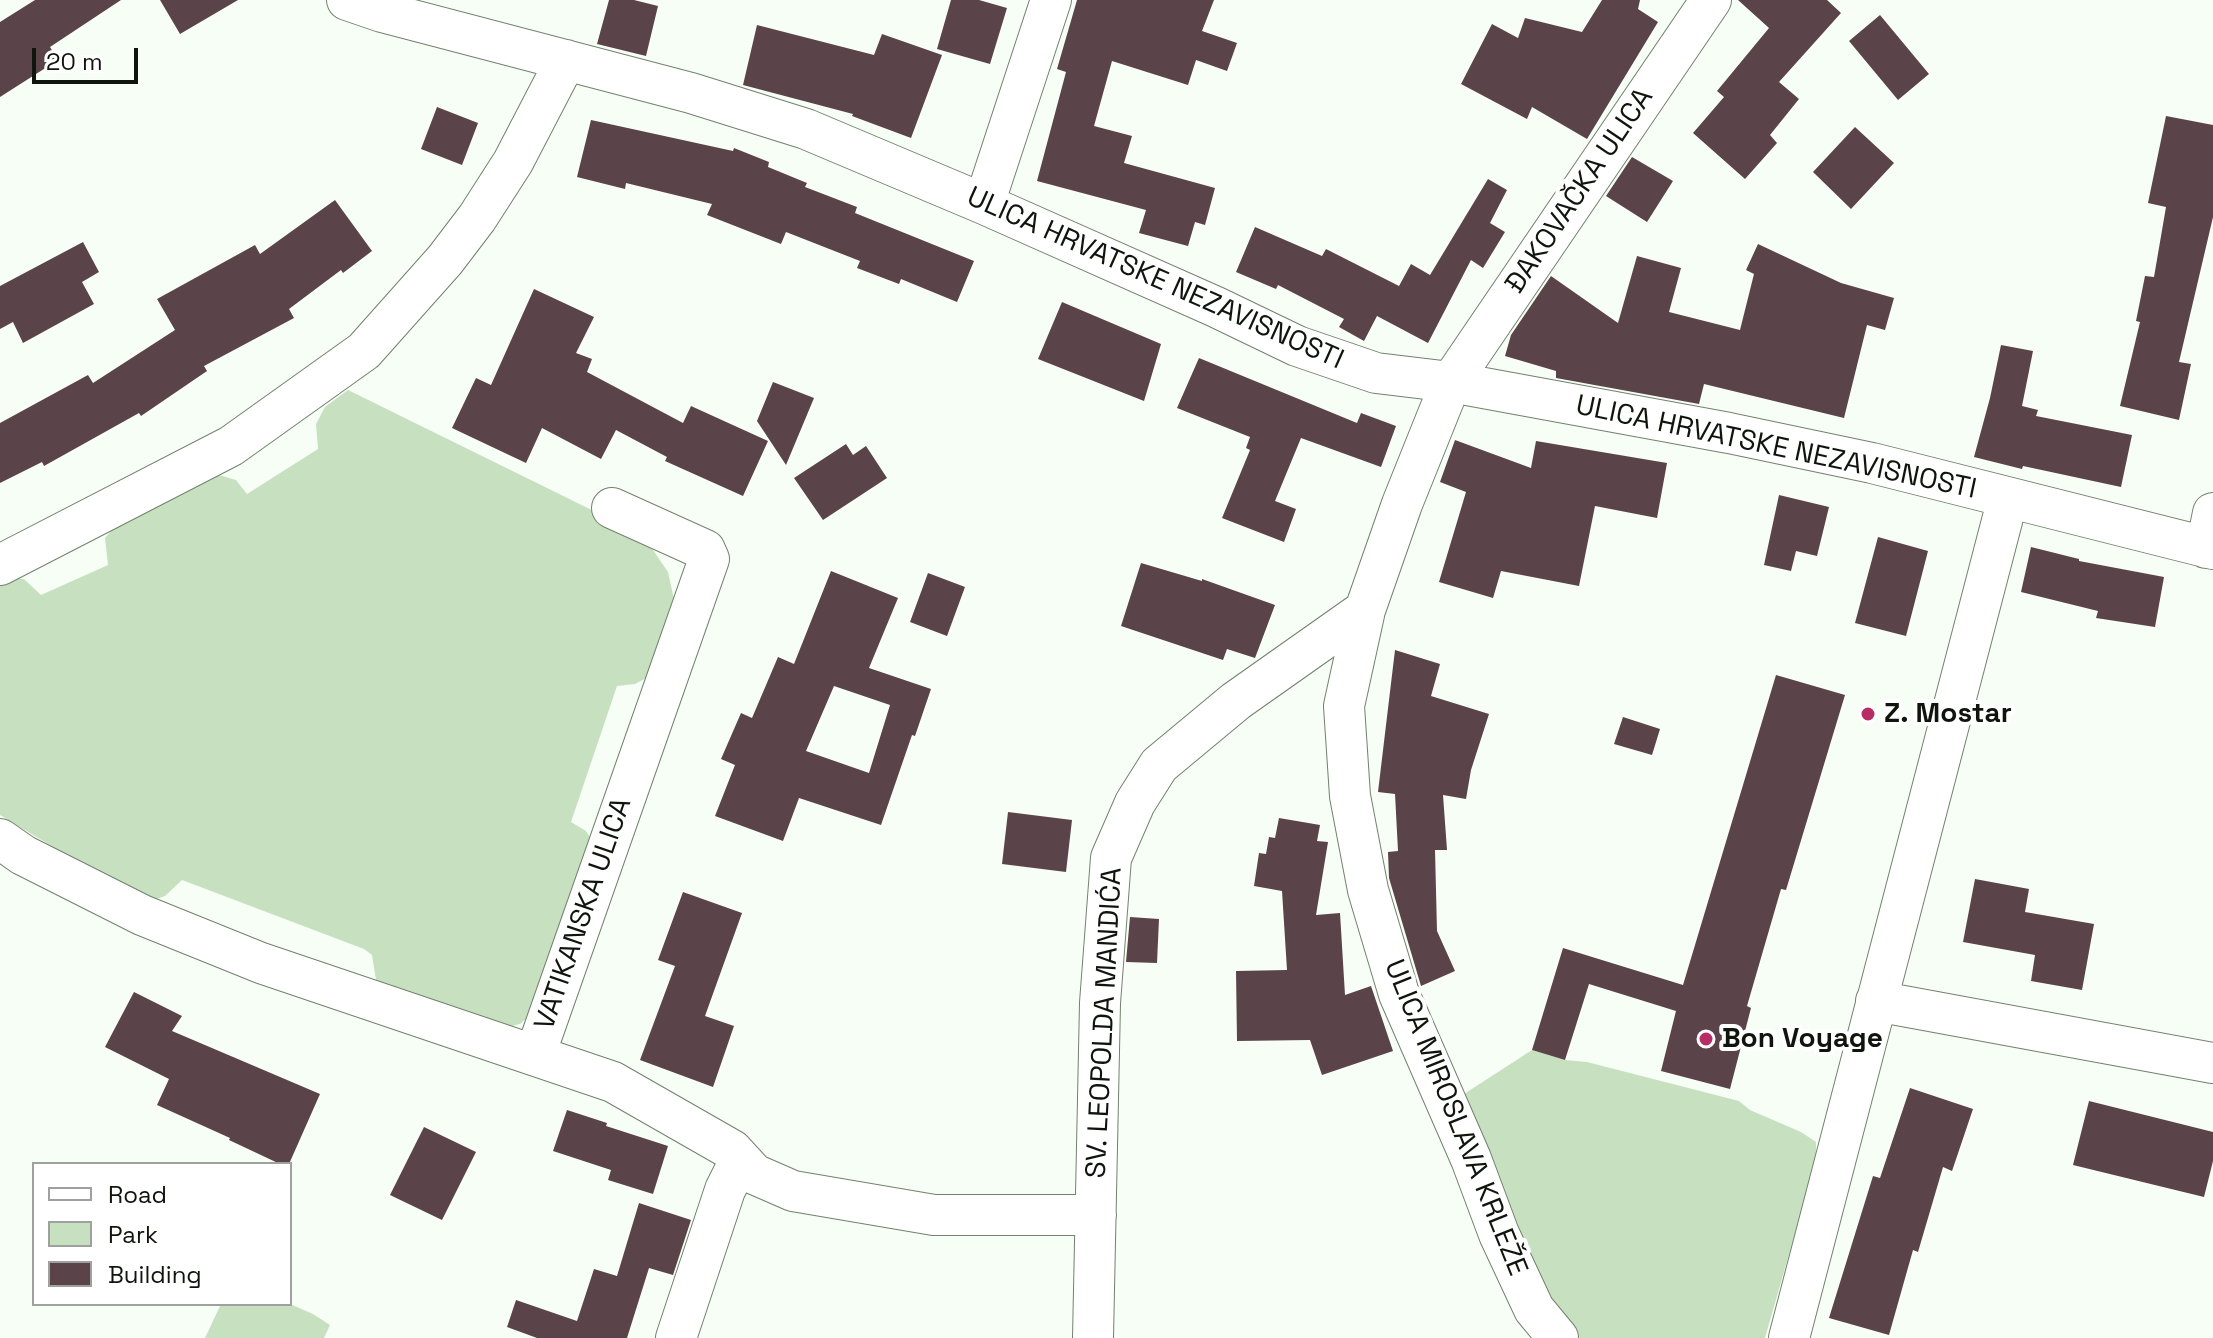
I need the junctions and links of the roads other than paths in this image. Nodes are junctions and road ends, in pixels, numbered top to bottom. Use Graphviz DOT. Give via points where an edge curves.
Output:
graph roads {
  1 [pos="347,0"];
  2 [pos="1051,0"];
  3 [pos="1711,0"];
  4 [pos="566,60"];
  5 [pos="984,204"];
  6 [pos="1451,382"];
  7 [pos="2008,498"];
  8 [pos="612,508"];
  9 [pos="2211,537"];
  10 [pos="0,565"];
  11 [pos="1365,610"];
  12 [pos="0,839"];
  13 [pos="1876,1001"];
  14 [pos="535,1055"];
  15 [pos="2213,1063"];
  16 [pos="740,1160"];
  17 [pos="1096,1215"];
  18 [pos="676,1338"];
  19 [pos="1093,1338"];
  20 [pos="1558,1338"];
  21 [pos="1789,1338"];
  1 -- 4 [label="street, ULICA HRVATSKE NEZAVISNOSTI"];
  2 -- 5 [label="street"];
  3 -- 6 [label="street, ĐAKOVAČKA ULICA"];
  4 -- 5 [label="street, ULICA HRVATSKE NEZAVISNOSTI" via="806,129"];
  4 -- 10 [label="street" via="477,218 364,351 231,446"];
  5 -- 6 [label="street, ULICA HRVATSKE NEZAVISNOSTI" via="1297,346 1376,373"];
  6 -- 7 [label="street, ULICA HRVATSKE NEZAVISNOSTI" via="1729,433"];
  6 -- 11 [label="street, ULICA MIROSLAVA KRLEŽE"];
  7 -- 9 [label="street, ULICA HRVATSKE NEZAVISNOSTI"];
  7 -- 13 [label="street"];
  8 -- 14 [label="street, VATIKANSKA ULICA" via="705,550 709,559"];
  11 -- 17 [label="street, SV. LEOPOLDA MANDIĆA" via="1236,701 1159,765 1135,803 1111,858 1100,1003"];
  11 -- 20 [label="street, ULICA MIROSLAVA KRLEŽE" via="1344,706 1350,796 1368,890 1399,994 1499,1234 1534,1309"];
  12 -- 14 [label="street, VATIKANSKA ULICA" via="155,920 261,963"];
  13 -- 15 [label="street"];
  13 -- 21 [label="street"];
  14 -- 16 [label="street, SV. LEOPOLDA MANDIĆA" via="613,1082 706,1134"];
  16 -- 17 [label="street, SV. LEOPOLDA MANDIĆA" via="754,1174 793,1191 934,1215"];
  16 -- 18 [label="street"];
  17 -- 19 [label="street, SV. LEOPOLDA MANDIĆA"];
}
